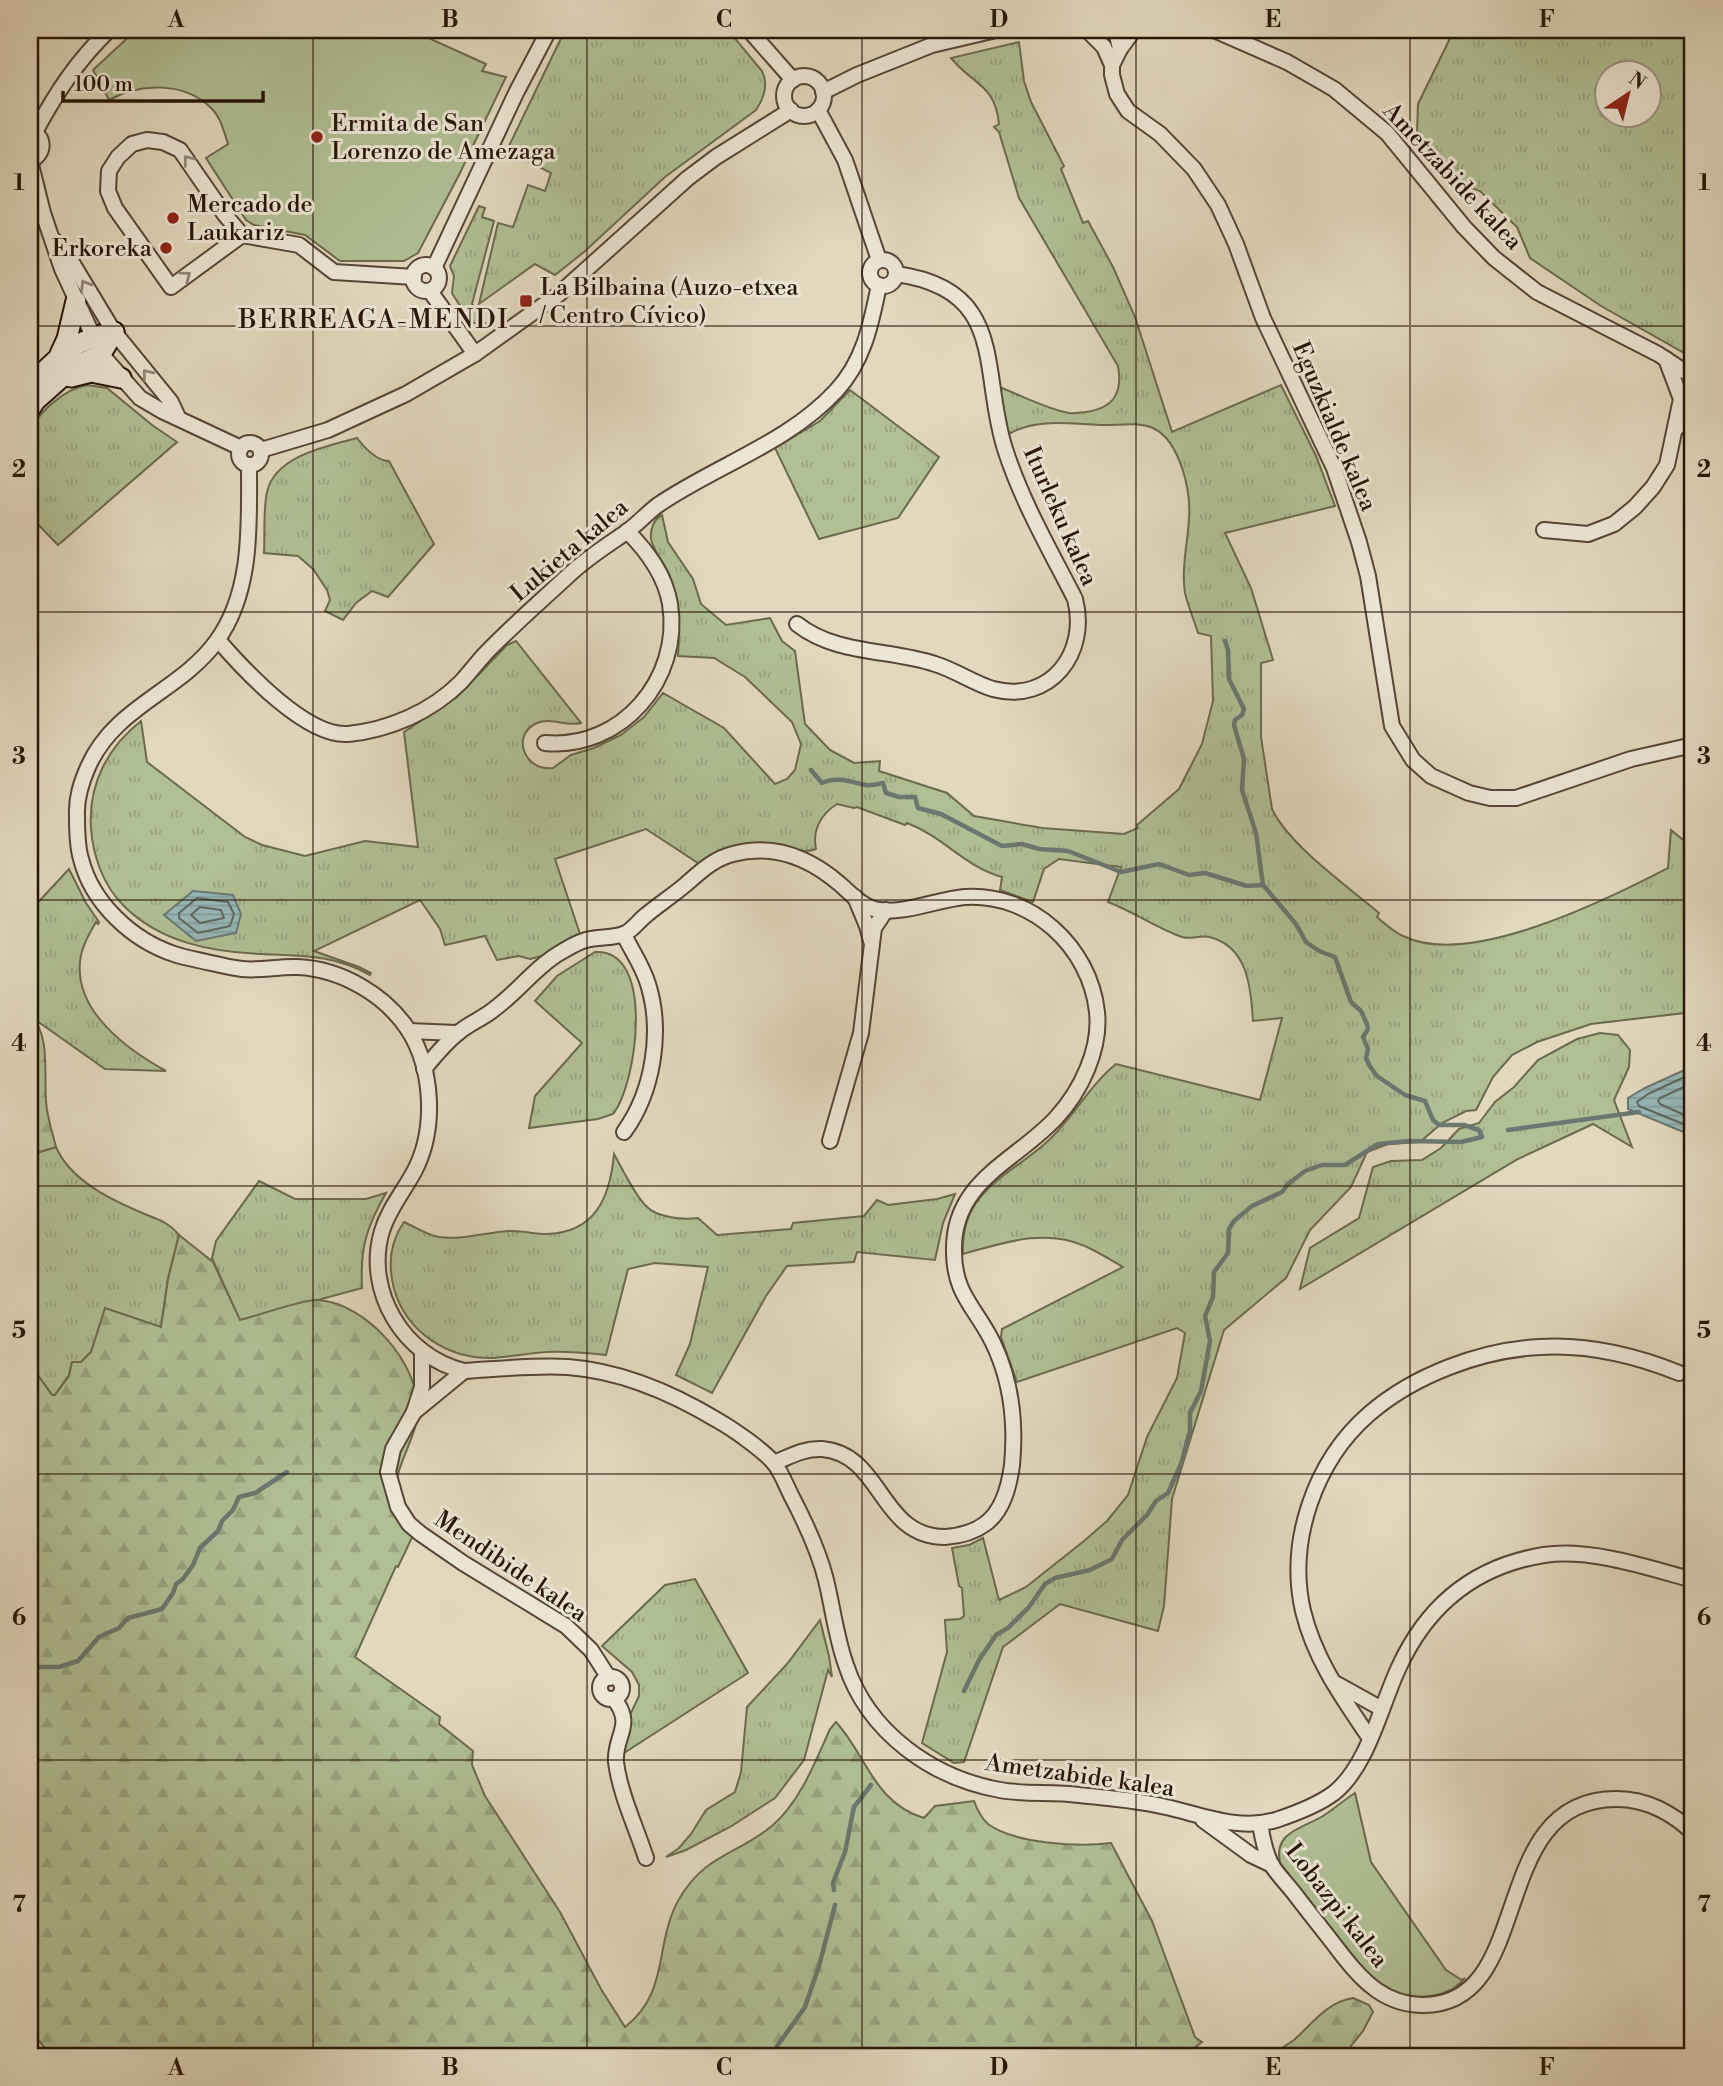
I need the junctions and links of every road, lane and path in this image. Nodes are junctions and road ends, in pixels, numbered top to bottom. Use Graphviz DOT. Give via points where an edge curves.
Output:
graph roads {
  1 [pos="109,30"];
  2 [pos="549,30"];
  3 [pos="749,30"];
  4 [pos="996,30"];
  5 [pos="1087,30"];
  6 [pos="1108,30"];
  7 [pos="1116,30"];
  8 [pos="1134,30"];
  9 [pos="1214,30"];
  10 [pos="1104,47"];
  11 [pos="1120,49"];
  12 [pos="1112,65"];
  13 [pos="793,80"];
  14 [pos="823,92"];
  15 [pos="791,110"];
  16 [pos="818,110"];
  17 [pos="33,131"];
  18 [pos="30,161"];
  19 [pos="242,235"];
  20 [pos="54,240"];
  21 [pos="878,260"];
  22 [pos="433,268"];
  23 [pos="896,274"];
  24 [pos="414,277"];
  25 [pos="879,285"];
  26 [pos="430,290"];
  27 [pos="76,301"];
  28 [pos="114,332"];
  29 [pos="97,345"];
  30 [pos="475,354"];
  31 [pos="59,355"];
  32 [pos="1665,359"];
  33 [pos="1693,377"];
  34 [pos="121,378"];
  35 [pos="57,382"];
  36 [pos="30,386"];
  37 [pos="1693,386"];
  38 [pos="1690,404"];
  39 [pos="30,410"];
  40 [pos="178,417"];
  41 [pos="241,448"];
  42 [pos="261,450"];
  43 [pos="249,466"];
  44 [pos="1544,530"];
  45 [pos="627,531"];
  46 [pos="797,624"];
  47 [pos="218,640"];
  48 [pos="206,655"];
  49 [pos="240,666"];
  50 [pos="545,743"];
  51 [pos="1693,745"];
  52 [pos="855,897"];
  53 [pos="886,910"];
  54 [pos="624,935"];
  55 [pos="872,945"];
  56 [pos="408,1031"];
  57 [pos="456,1033"];
  58 [pos="424,1069"];
  59 [pos="624,1132"];
  60 [pos="830,1141"];
  61 [pos="422,1352"];
  62 [pos="464,1371"];
  63 [pos="1679,1373"];
  64 [pos="414,1412"];
  65 [pos="774,1463"];
  66 [pos="1693,1580"];
  67 [pos="1329,1677"];
  68 [pos="1381,1709"];
  69 [pos="1370,1737"];
  70 [pos="1200,1818"];
  71 [pos="1260,1823"];
  72 [pos="1693,1833"];
  73 [pos="646,1858"];
  74 [pos="1272,1865"];
  75 [pos="1693,2050"];
  76 [pos="1691,2056"];
  1 -- 17 [label="street" via="57,91"];
  2 -- 22 [label="street"];
  3 -- 13 [label="street"];
  4 -- 14 [label="street" via="932,46"];
  5 -- 10 [label="street, Eguzkialde kalea"];
  6 -- 10 [label="street"];
  7 -- 11 [label="street"];
  8 -- 11 [label="street"];
  9 -- 32 [label="street, Ametzabide kalea" via="1334,89 1387,133 1464,227 1512,273 1537,292"];
  10 -- 12 [label="street, Eguzkialde kalea"];
  11 -- 12 [label="street"];
  12 -- 51 [label="street, Eguzkialde kalea" via="1117,94 1128,111 1160,134 1194,169 1219,205 1263,318 1334,468 1368,576 1392,726 1413,760 1431,776 1459,789 1490,798 1516,798 1631,759"];
  13 -- 14 [label="street" via="811,78"];
  13 -- 15 [label="street" via="784,94"];
  14 -- 16 [label="street"];
  15 -- 16 [label="street" via="801,116"];
  15 -- 30 [label="street" via="688,178 559,294"];
  16 -- 21 [label="street" via="845,160"];
  17 -- 18 [label="street" via="42,146 39,156"];
  18 -- 20 [label="street"];
  19 -- 19 [label="street, one-way" via="192,164 172,146 147,140 132,144 109,171 108,191 115,208 171,287"];
  19 -- 24 [label="street" via="299,245 334,272"];
  20 -- 27 [label="street"];
  28 -- 20 [label="street, one-way"];
  21 -- 23 [label="street" via="891,262"];
  21 -- 25 [label="street" via="870,273"];
  22 -- 24 [label="street" via="421,267"];
  22 -- 26 [label="street" via="439,278"];
  23 -- 25 [label="street" via="890,283"];
  23 -- 46 [label="street, Iturleku kalea" via="939,286 977,322 989,353 994,408 1005,450 1024,499 1075,599 1077,639 1067,662 1050,679 1029,689 1006,691 934,664 825,639"];
  24 -- 26 [label="street" via="418,288"];
  25 -- 45 [label="street, Lukieta kalea" via="867,340 838,389 817,410 658,506"];
  26 -- 30 [label="street"];
  27 -- 29 [label="street"];
  27 -- 31 [label="street" via="68,340"];
  28 -- 29 [label="street"];
  40 -- 28 [label="street, one-way"];
  29 -- 31 [label="street"];
  29 -- 34 [label="street"];
  29 -- 35 [label="street"];
  30 -- 42 [label="street" via="328,430"];
  31 -- 36 [label="street"];
  32 -- 33 [label="street, Ametzabide kalea"];
  32 -- 38 [label="street"];
  34 -- 35 [label="street" via="91,372"];
  34 -- 40 [label="street" via="141,398"];
  35 -- 39 [label="street"];
  37 -- 38 [label="street"];
  38 -- 44 [label="street" via="1675,431 1667,465 1635,507 1614,524 1588,534"];
  40 -- 41 [label="street"];
  41 -- 42 [label="street" via="253,443"];
  41 -- 43 [label="street" via="241,460"];
  42 -- 43 [label="street" via="259,461"];
  43 -- 47 [label="street" via="249,540 234,611"];
  45 -- 49 [label="street, Lukieta kalea" via="572,571 459,684 428,708 386,728 345,734 312,725"];
  45 -- 50 [label="street" via="643,547 665,585 672,625 664,666 643,703 610,730 559,744"];
  47 -- 48 [label="street"];
  47 -- 49 [label="street, Lukieta kalea"];
  48 -- 49 [label="street, Lukieta kalea"];
  48 -- 56 [label="street" via="125,716 91,759 78,792 76,817 80,858 95,892 112,914 152,945 242,970 299,967 324,971 370,992"];
  52 -- 53 [label="street" via="876,910"];
  52 -- 54 [label="street" via="809,861 782,852 752,850 714,861"];
  52 -- 55 [label="street"];
  53 -- 55 [label="street" via="877,921"];
  53 -- 65 [label="street" via="965,897 1023,909 1072,945 1097,1008 1096,1040 1087,1072 1056,1118 981,1182 956,1229 953,1247 958,1283 992,1341 1008,1381 1015,1425 1011,1473 994,1516 975,1530 939,1537 905,1525 858,1466 840,1454 811,1449"];
  54 -- 57 [label="street" via="586,939 559,953 493,1010"];
  54 -- 59 [label="street" via="647,981 655,1026 650,1072"];
  55 -- 60 [label="street" via="861,1033"];
  56 -- 57 [label="street"];
  56 -- 58 [label="street"];
  57 -- 58 [label="street"];
  58 -- 61 [label="street" via="429,1104 423,1150 388,1214 378,1253 378,1274 389,1311"];
  61 -- 62 [label="street"];
  61 -- 64 [label="street" via="422,1387"];
  62 -- 64 [label="street"];
  62 -- 65 [label="street, Ametzabide kalea" via="569,1367 626,1377 680,1398 731,1428"];
  63 -- 67 [label="street" via="1643,1359 1592,1348 1509,1350 1457,1364 1409,1387 1369,1414 1324,1469 1301,1537 1303,1609 1312,1644"];
  64 -- 73 [label="street, Mendibide kalea" via="393,1449 388,1472 398,1507 409,1524 463,1563 566,1626 591,1650 609,1678 619,1681 622,1688 614,1699 623,1710 624,1725 616,1760"];
  65 -- 70 [label="street, Ametzabide kalea" via="805,1521 826,1577 847,1670 863,1701 909,1751 938,1770 1003,1791 1166,1806"];
  66 -- 68 [label="street, Ametzabide kalea" via="1631,1563 1582,1556 1546,1555 1490,1569 1436,1609 1416,1635"];
  67 -- 68 [label="street"];
  67 -- 69 [label="street"];
  68 -- 69 [label="street, Ametzabide kalea"];
  69 -- 71 [label="street, Ametzabide kalea" via="1356,1767 1334,1793 1292,1814"];
  70 -- 71 [label="street, Ametzabide kalea"];
  70 -- 74 [label="street"];
  71 -- 74 [label="street, Lobazpi kalea"];
  72 -- 74 [label="street, Lobazpi kalea" via="1666,1812 1627,1799 1595,1802 1566,1815 1527,1861 1490,1963 1463,1994 1438,2004 1395,2001 1370,1987"];
  75 -- 76 [label="street"];
}
